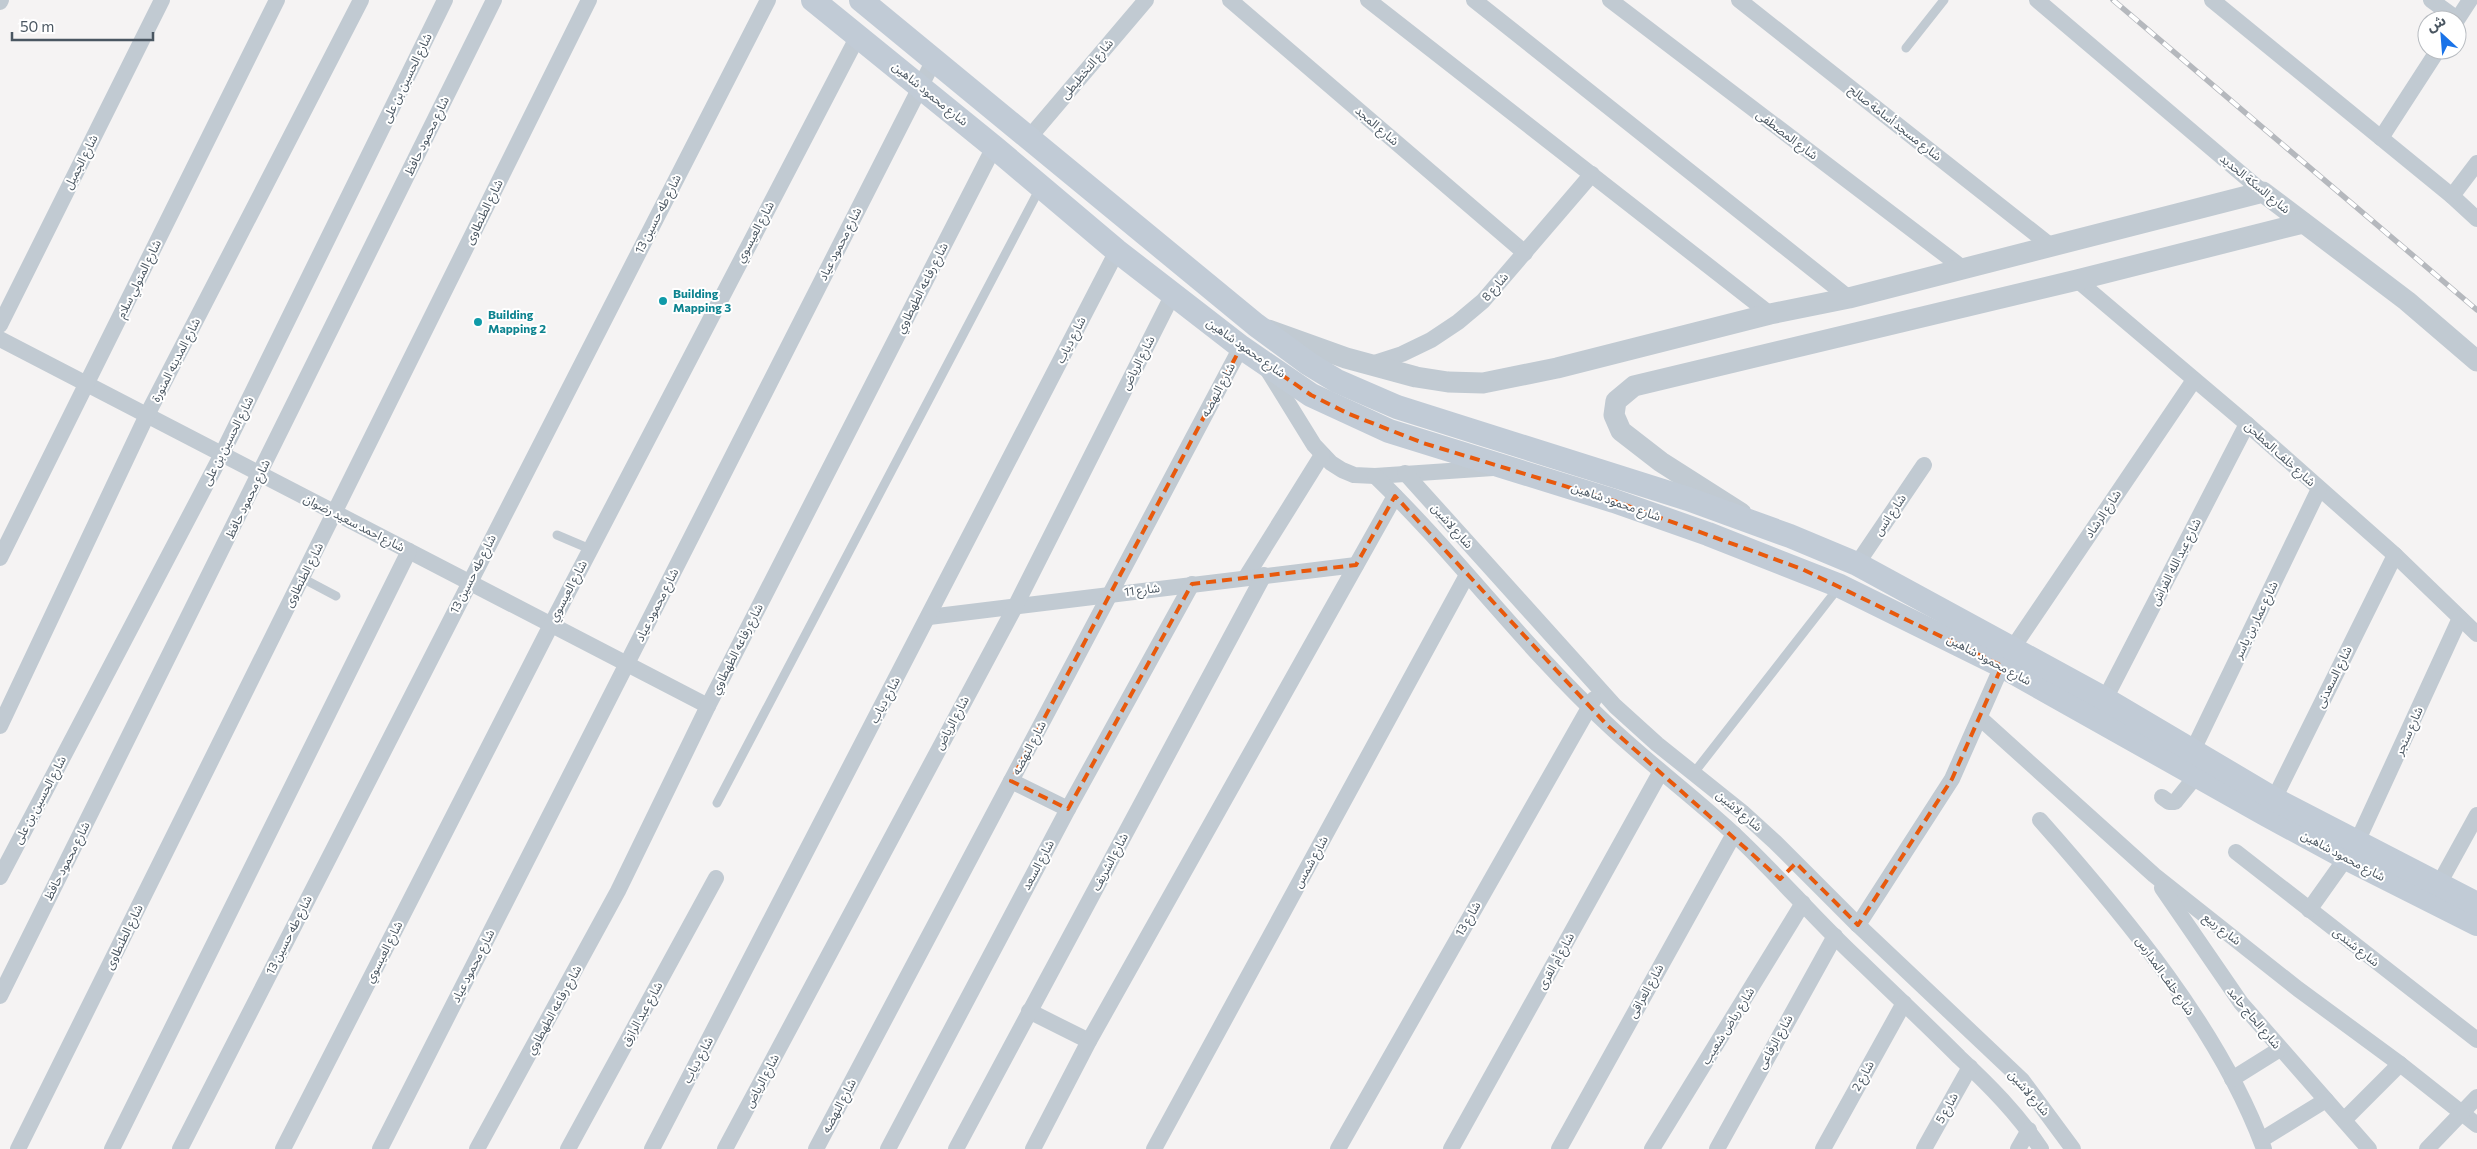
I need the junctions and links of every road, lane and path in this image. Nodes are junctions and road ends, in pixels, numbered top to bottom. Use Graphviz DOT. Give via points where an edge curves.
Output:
graph roads {
  1 [pos="162,0"];
  2 [pos="277,0"];
  3 [pos="361,0"];
  4 [pos="446,0"];
  5 [pos="494,0"];
  6 [pos="589,0"];
  7 [pos="768,0"];
  8 [pos="813,0"];
  9 [pos="861,0"];
  10 [pos="1146,0"];
  11 [pos="1230,0"];
  12 [pos="1368,0"];
  13 [pos="1474,0"];
  14 [pos="1610,0"];
  15 [pos="1738,0"];
  16 [pos="1944,0"];
  17 [pos="2037,0"];
  18 [pos="2212,0"];
  19 [pos="2431,0"];
  20 [pos="2444,10"];
  21 [pos="858,36"];
  22 [pos="1906,48"];
  23 [pos="934,60"];
  24 [pos="2432,60"];
  25 [pos="920,87"];
  26 [pos="2381,138"];
  27 [pos="1028,139"];
  28 [pos="994,146"];
  29 [pos="2477,163"];
  30 [pos="1592,174"];
  31 [pos="1041,186"];
  32 [pos="2263,192"];
  33 [pos="2452,196"];
  34 [pos="2477,219"];
  35 [pos="2303,223"];
  36 [pos="2051,246"];
  37 [pos="1117,251"];
  38 [pos="1525,252"];
  39 [pos="1964,269"];
  40 [pos="2077,280"];
  41 [pos="1173,294"];
  42 [pos="1849,298"];
  43 [pos="1770,314"];
  44 [pos="0,325"];
  45 [pos="1256,325"];
  46 [pos="0,339"];
  47 [pos="1241,347"];
  48 [pos="1261,360"];
  49 [pos="2477,361"];
  50 [pos="1370,364"];
  51 [pos="2194,380"];
  52 [pos="87,384"];
  53 [pos="147,416"];
  54 [pos="2247,424"];
  55 [pos="222,454"];
  56 [pos="1322,455"];
  57 [pos="1924,465"];
  58 [pos="1508,467"];
  59 [pos="260,474"];
  60 [pos="1405,474"];
  61 [pos="1375,476"];
  62 [pos="2319,489"];
  63 [pos="1395,496"];
  64 [pos="1434,506"];
  65 [pos="335,513"];
  66 [pos="1418,518"];
  67 [pos="1756,523"];
  68 [pos="557,535"];
  69 [pos="590,549"];
  70 [pos="409,551"];
  71 [pos="2394,555"];
  72 [pos="0,558"];
  73 [pos="1857,564"];
  74 [pos="1356,565"];
  75 [pos="1467,574"];
  76 [pos="1264,575"];
  77 [pos="1246,577"];
  78 [pos="302,578"];
  79 [pos="468,582"];
  80 [pos="1192,584"];
  81 [pos="1840,586"];
  82 [pos="1111,594"];
  83 [pos="336,596"];
  84 [pos="1015,606"];
  85 [pos="929,617"];
  86 [pos="2460,618"];
  87 [pos="551,625"];
  88 [pos="2477,634"];
  89 [pos="2007,657"];
  90 [pos="627,664"];
  91 [pos="1599,690"];
  92 [pos="2106,699"];
  93 [pos="708,706"];
  94 [pos="1588,707"];
  95 [pos="1980,718"];
  96 [pos="0,726"];
  97 [pos="2192,752"];
  98 [pos="1660,773"];
  99 [pos="1693,774"];
  100 [pos="2196,776"];
  101 [pos="1011,781"];
  102 [pos="2162,797"];
  103 [pos="2274,799"];
  104 [pos="717,803"];
  105 [pos="1068,810"];
  106 [pos="2477,815"];
  107 [pos="2040,820"];
  108 [pos="1734,834"];
  109 [pos="2351,850"];
  110 [pos="2236,852"];
  111 [pos="1796,863"];
  112 [pos="2154,875"];
  113 [pos="0,877"];
  114 [pos="716,878"];
  115 [pos="1780,879"];
  116 [pos="2440,884"];
  117 [pos="1803,903"];
  118 [pos="2477,904"];
  119 [pos="2309,910"];
  120 [pos="2477,924"];
  121 [pos="1858,925"];
  122 [pos="1835,936"];
  123 [pos="0,996"];
  124 [pos="1904,1003"];
  125 [pos="1029,1012"];
  126 [pos="2477,1040"];
  127 [pos="1089,1041"];
  128 [pos="2280,1049"];
  129 [pos="2400,1064"];
  130 [pos="1970,1067"];
  131 [pos="2232,1079"];
  132 [pos="2477,1097"];
  133 [pos="2326,1100"];
  134 [pos="2462,1113"];
  135 [pos="2344,1120"];
  136 [pos="2477,1125"];
  137 [pos="2029,1130"];
  138 [pos="2263,1144"];
  139 [pos="2363,1147"];
  140 [pos="18,1149"];
  141 [pos="112,1149"];
  142 [pos="180,1149"];
  143 [pos="283,1149"];
  144 [pos="380,1149"];
  145 [pos="477,1149"];
  146 [pos="568,1149"];
  147 [pos="652,1149"];
  148 [pos="725,1149"];
  149 [pos="816,1149"];
  150 [pos="888,1149"];
  151 [pos="956,1149"];
  152 [pos="1033,1149"];
  153 [pos="1154,1149"];
  154 [pos="1338,1149"];
  155 [pos="1451,1149"];
  156 [pos="1559,1149"];
  157 [pos="1652,1149"];
  158 [pos="1717,1149"];
  159 [pos="1823,1149"];
  160 [pos="1924,1149"];
  161 [pos="2018,1149"];
  162 [pos="2041,1149"];
  163 [pos="2073,1149"];
  164 [pos="2427,1149"];
  1 -- 44 [label="street, شارع الجميل"];
  2 -- 52 [label="street, شارع المتولي سلام"];
  3 -- 53 [label="street, شارع المدينه المنورة"];
  4 -- 55 [label="street, شارع الحسين بن على"];
  5 -- 59 [label="street, شارع محمود حافظ"];
  6 -- 65 [label="street, شارع الطنطاوى"];
  7 -- 79 [label="street, شارع طه حسين 13"];
  8 -- 21 [label="main road, شارع محمود شاهين"];
  9 -- 23 [label="main road, شارع محمود شاهين"];
  10 -- 27 [label="street, شارع التخطيطى"];
  11 -- 38 [label="street, شارع المجد"];
  12 -- 30 [label="street"];
  13 -- 42 [label="street"];
  14 -- 39 [label="street, شارع المصطفى"];
  15 -- 36 [label="street, شارع مسجد أسامة صالح"];
  16 -- 22 [label="lane"];
  17 -- 32 [label="street, شارع السكة الحديد"];
  18 -- 26 [label="street"];
  19 -- 20 [label="street"];
  21 -- 25 [label="main road, شارع محمود شاهين"];
  21 -- 69 [label="street, شارع العيسوي"];
  23 -- 25 [label="street, شارع محمود عياد"];
  23 -- 27 [label="main road, شارع محمود شاهين"];
  24 -- 26 [label="street"];
  25 -- 28 [label="main road, شارع محمود شاهين"];
  25 -- 90 [label="street, شارع محمود عياد"];
  26 -- 33 [label="street"];
  27 -- 45 [label="main road, شارع محمود شاهين"];
  28 -- 31 [label="main road, شارع محمود شاهين"];
  28 -- 93 [label="street, شارع رفاعه الطهطاوي"];
  29 -- 33 [label="street"];
  30 -- 38 [label="street, شارع 8"];
  30 -- 43 [label="street"];
  31 -- 37 [label="main road, شارع محمود شاهين"];
  31 -- 104 [label="lane"];
  32 -- 35 [label="street, شارع السكة الحديد"];
  32 -- 36 [label="street"];
  33 -- 34 [label="street"];
  35 -- 40 [label="street"];
  35 -- 49 [label="street, شارع السكة الحديد" via="2407,301"];
  36 -- 39 [label="street"];
  37 -- 41 [label="main road, شارع محمود شاهين"];
  37 -- 85 [label="street, شارع دياب"];
  38 -- 50 [label="street, شارع 8" via="1483,301 1458,322 1424,344"];
  39 -- 42 [label="street"];
  40 -- 51 [label="street, شارع خلف المطحن"];
  40 -- 67 [label="street" via="1634,386 1616,401 1614,415 1621,431 1661,462"];
  41 -- 47 [label="main road, شارع محمود شاهين"];
  41 -- 84 [label="street, شارع الرياض"];
  42 -- 43 [label="street"];
  43 -- 50 [label="street" via="1557,368 1483,383 1416,377"];
  45 -- 50 [label="street"];
  45 -- 67 [label="main road, شارع محمود شاهين" via="1309,364 1397,407"];
  46 -- 52 [label="street, شارع احمد سعيد رضوان"];
  47 -- 48 [label="main road, شارع محمود شاهين"];
  47 -- 82 [label="street, شارع النهضه"];
  48 -- 56 [label="street"];
  48 -- 58 [label="main road, شارع محمود شاهين" via="1311,395 1349,414 1423,443"];
  51 -- 54 [label="street, شارع خلف المطحن"];
  51 -- 89 [label="street, شارع الرشاد"];
  52 -- 53 [label="street, شارع احمد سعيد رضوان"];
  52 -- 72 [label="street, شارع المتولي سلام"];
  53 -- 55 [label="street, شارع احمد سعيد رضوان"];
  53 -- 96 [label="street, شارع المدينه المنورة"];
  54 -- 62 [label="street, شارع خلف المطحن"];
  54 -- 92 [label="street, شارع عبد الله الفراش"];
  55 -- 59 [label="street, شارع احمد سعيد رضوان"];
  55 -- 113 [label="street, شارع الحسين بن على"];
  56 -- 61 [label="street" via="1348,473"];
  56 -- 77 [label="street"];
  57 -- 73 [label="street, شارع انس"];
  58 -- 60 [label="street"];
  58 -- 81 [label="main road, شارع محمود شاهين" via="1699,530"];
  59 -- 65 [label="street, شارع احمد سعيد رضوان"];
  59 -- 123 [label="street, شارع محمود حافظ"];
  60 -- 61 [label="street"];
  60 -- 64 [label="street, شارع لاشين"];
  61 -- 63 [label="street, شارع لاشين"];
  62 -- 71 [label="street, شارع خلف المطحن"];
  62 -- 97 [label="street, شارع عمار بن ياسر"];
  63 -- 66 [label="street, شارع لاشين"];
  63 -- 74 [label="street"];
  64 -- 66 [label="street"];
  64 -- 91 [label="street, شارع لاشين"];
  65 -- 70 [label="street, شارع احمد سعيد رضوان"];
  65 -- 78 [label="street, شارع الطنطاوى"];
  66 -- 75 [label="street, شارع لاشين"];
  67 -- 73 [label="main road, شارع محمود شاهين"];
  68 -- 69 [label="lane"];
  69 -- 87 [label="street, شارع العيسوي"];
  70 -- 79 [label="street, شارع احمد سعيد رضوان"];
  70 -- 141 [label="street"];
  71 -- 86 [label="street, شارع خلف المطحن"];
  71 -- 103 [label="street, شارع السعدنى"];
  73 -- 89 [label="main road, شارع محمود شاهين"];
  74 -- 76 [label="street, شارع 11"];
  74 -- 127 [label="street"];
  75 -- 94 [label="street, شارع لاشين"];
  75 -- 153 [label="street, شارع شمس"];
  76 -- 77 [label="street, شارع 11"];
  76 -- 125 [label="street, شارع الشريف"];
  77 -- 80 [label="street, شارع 11"];
  78 -- 83 [label="lane"];
  78 -- 140 [label="street, شارع الطنطاوى"];
  79 -- 87 [label="street, شارع احمد سعيد رضوان"];
  79 -- 142 [label="street, شارع طه حسين 13"];
  80 -- 82 [label="street, شارع 11"];
  80 -- 105 [label="street, شارع السعد"];
  81 -- 89 [label="main road, شارع محمود شاهين"];
  81 -- 99 [label="lane"];
  82 -- 84 [label="street, شارع 11"];
  82 -- 101 [label="street, شارع النهضه"];
  84 -- 85 [label="street, شارع 11"];
  84 -- 148 [label="street, شارع الرياض"];
  85 -- 147 [label="street, شارع دياب"];
  86 -- 88 [label="street, شارع خلف المطحن"];
  86 -- 109 [label="street, شارع سنجر"];
  87 -- 90 [label="street, شارع احمد سعيد رضوان"];
  87 -- 143 [label="street, شارع العيسوي"];
  89 -- 92 [label="main road, شارع محمود شاهين"];
  89 -- 95 [label="street, شارع الرشاد"];
  89 -- 100 [label="main road, شارع محمود شاهين"];
  90 -- 93 [label="street, شارع احمد سعيد رضوان"];
  90 -- 144 [label="street, شارع محمود عياد"];
  91 -- 94 [label="street, شارع 13"];
  91 -- 99 [label="street, شارع لاشين" via="1635,726"];
  92 -- 97 [label="main road, شارع محمود شاهين"];
  93 -- 145 [label="street, شارع رفاعه الطهطاوي" via="614,899"];
  94 -- 98 [label="street, شارع لاشين"];
  94 -- 154 [label="street, شارع 13"];
  95 -- 112 [label="street, شارع ربيع"];
  95 -- 121 [label="street, شارع الرشاد" via="1935,808"];
  97 -- 103 [label="main road, شارع محمود شاهين"];
  98 -- 108 [label="street, شارع لاشين"];
  98 -- 155 [label="street, شارع أم القرى"];
  99 -- 111 [label="street, شارع لاشين" via="1742,812"];
  100 -- 102 [label="street" via="2175,802"];
  100 -- 109 [label="main road, شارع محمود شاهين"];
  101 -- 105 [label="street"];
  101 -- 149 [label="street, شارع النهضه"];
  103 -- 109 [label="main road, شارع محمود شاهين"];
  105 -- 150 [label="street, شارع السعد"];
  106 -- 116 [label="street"];
  107 -- 131 [label="street, شارع خلف المدارس" via="2130,925 2177,990"];
  108 -- 115 [label="street, شارع لاشين"];
  108 -- 156 [label="street, شارع العراقى"];
  109 -- 116 [label="main road, شارع محمود شاهين"];
  109 -- 119 [label="street, شارع سنجر"];
  109 -- 120 [label="main road, شارع محمود شاهين"];
  110 -- 119 [label="street, شارع شندى"];
  111 -- 115 [label="street"];
  111 -- 121 [label="street, شارع لاشين"];
  112 -- 128 [label="street, شارع الحاج حامد" via="2228,986"];
  112 -- 129 [label="street, شارع ربيع" via="2298,989"];
  114 -- 146 [label="street, شارع عبد الرازق"];
  115 -- 117 [label="street, شارع لاشين"];
  116 -- 118 [label="main road, شارع محمود شاهين"];
  117 -- 122 [label="street, شارع لاشين"];
  117 -- 157 [label="street, شارع رياض شعيب"];
  119 -- 126 [label="street, شارع شندى"];
  121 -- 163 [label="street, شارع لاشين" via="2022,1080"];
  122 -- 124 [label="street, شارع لاشين"];
  122 -- 158 [label="street, شارع الرفاعى"];
  124 -- 130 [label="street, شارع لاشين"];
  124 -- 159 [label="street, شارع 2"];
  125 -- 127 [label="street"];
  125 -- 151 [label="street, شارع الشريف"];
  127 -- 152 [label="street"];
  128 -- 131 [label="street"];
  128 -- 133 [label="street, شارع الحاج حامد"];
  129 -- 134 [label="street, شارع ربيع"];
  129 -- 135 [label="street"];
  130 -- 137 [label="street, شارع لاشين"];
  130 -- 160 [label="street, شارع 5"];
  131 -- 138 [label="street, شارع خلف المدارس"];
  132 -- 134 [label="street"];
  133 -- 135 [label="street, شارع الحاج حامد"];
  133 -- 138 [label="street"];
  134 -- 136 [label="street, شارع ربيع"];
  134 -- 164 [label="street"];
  135 -- 139 [label="street, شارع الحاج حامد"];
  137 -- 161 [label="street"];
  137 -- 162 [label="street, شارع لاشين"];
}
